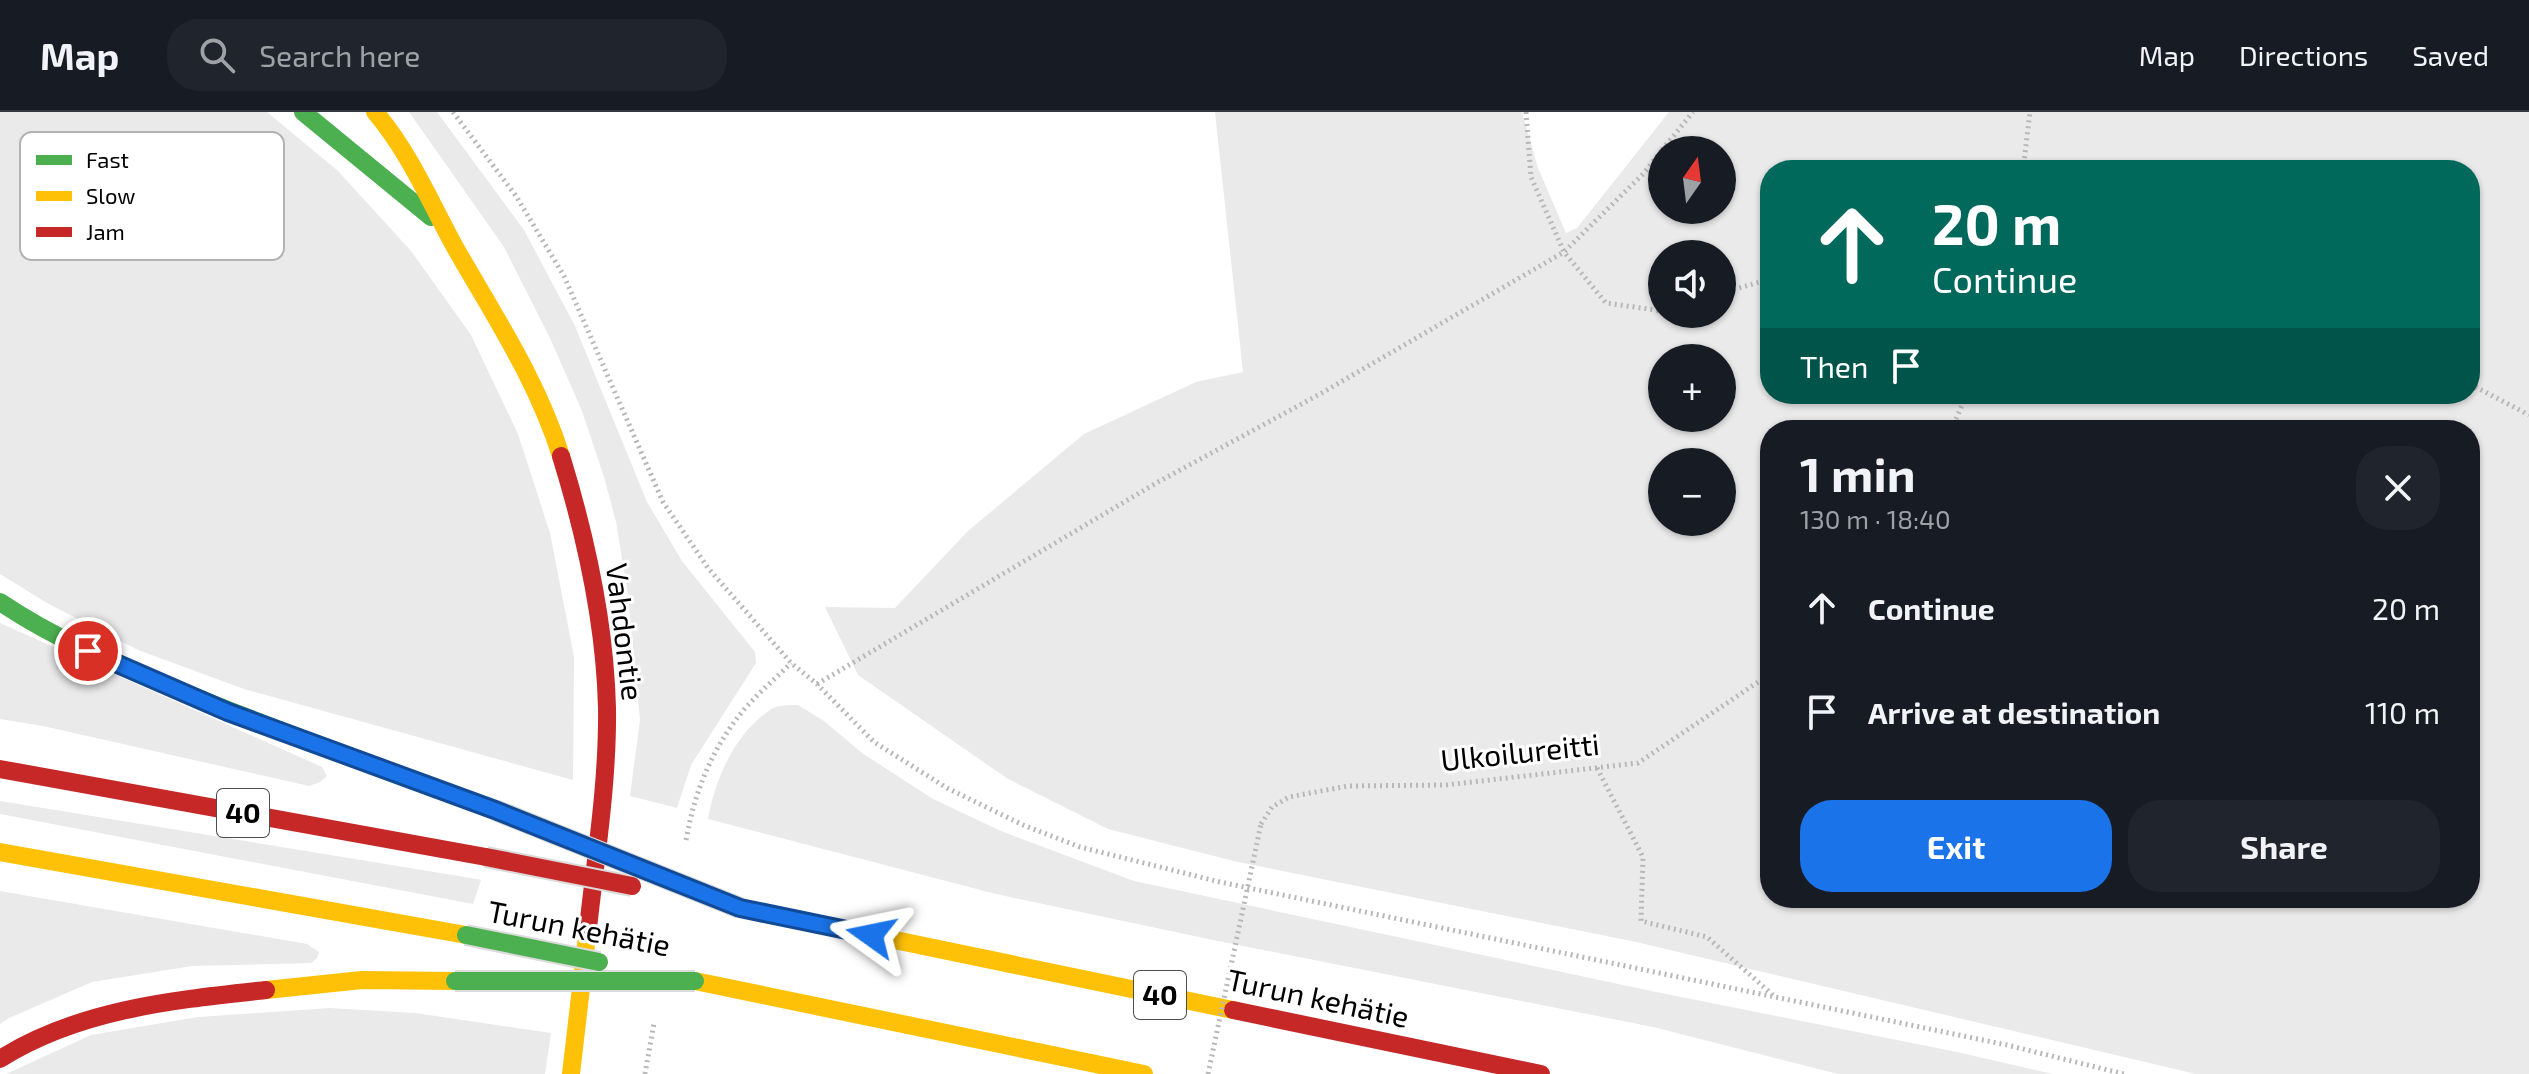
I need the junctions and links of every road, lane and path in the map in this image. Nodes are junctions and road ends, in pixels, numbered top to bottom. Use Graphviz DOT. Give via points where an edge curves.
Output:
graph roads {
  1 [pos="303,112"];
  2 [pos="375,112"];
  3 [pos="453,112"];
  4 [pos="1526,112"];
  5 [pos="1693,112"];
  6 [pos="2030,112"];
  7 [pos="1673,136"];
  8 [pos="2024,160"];
  9 [pos="1648,168"];
  10 [pos="444,228"];
  11 [pos="1564,252"];
  12 [pos="1760,282"];
  13 [pos="1736,289"];
  14 [pos="1648,309"];
  15 [pos="2480,389"];
  16 [pos="2529,415"];
  17 [pos="0,602"];
  18 [pos="1760,681"];
  19 [pos="817,684"];
  20 [pos="1597,768"];
  21 [pos="0,769"];
  22 [pos="0,852"];
  23 [pos="740,908"];
  24 [pos="695,981"];
  25 [pos="1775,996"];
  26 [pos="0,1059"];
  27 [pos="571,1074"];
  28 [pos="1144,1074"];
  29 [pos="1208,1074"];
  30 [pos="1541,1074"];
  31 [pos="2124,1074"];
  1 -- 10 [label="main road, Vahdontie"];
  2 -- 10 [label="main road, Vahdontie" via="393,131"];
  3 -- 19 [label="path" via="516,196 564,276 663,502 708,568 791,663"];
  4 -- 11 [label="path" via="1531,177"];
  5 -- 7 [label="path"];
  6 -- 8 [label="path"];
  9 -- 11 [label="path"];
  10 -- 27 [label="main road, Vahdontie" via="499,320 547,417 596,598 607,731"];
  11 -- 14 [label="path" via="1606,303"];
  11 -- 19 [label="path" via="1158,482"];
  12 -- 13 [label="path"];
  15 -- 16 [label="path"];
  17 -- 23 [label="main road, bridge" via="33,623 228,712"];
  18 -- 20 [label="path, Ulkoilureitti" via="1638,763"];
  19 -- 25 [label="path" via="874,742 947,788 1080,847 1220,882"];
  20 -- 25 [label="path" via="1643,857 1641,921 1707,937"];
  20 -- 29 [label="path, Ulkoilureitti, bridge" via="1446,785 1348,786 1289,797 1272,807 1261,824"];
  21 -- 23 [label="main road, Turun kehätie / 40, bridge"];
  22 -- 24 [label="main road, Turun kehätie, bridge"];
  23 -- 30 [label="main road, Turun kehätie / 40"];
  24 -- 26 [label="main road, bridge" via="362,980 175,1000 101,1015 22,1045"];
  24 -- 28 [label="main road, Turun kehätie"];
  25 -- 31 [label="path"];
}
